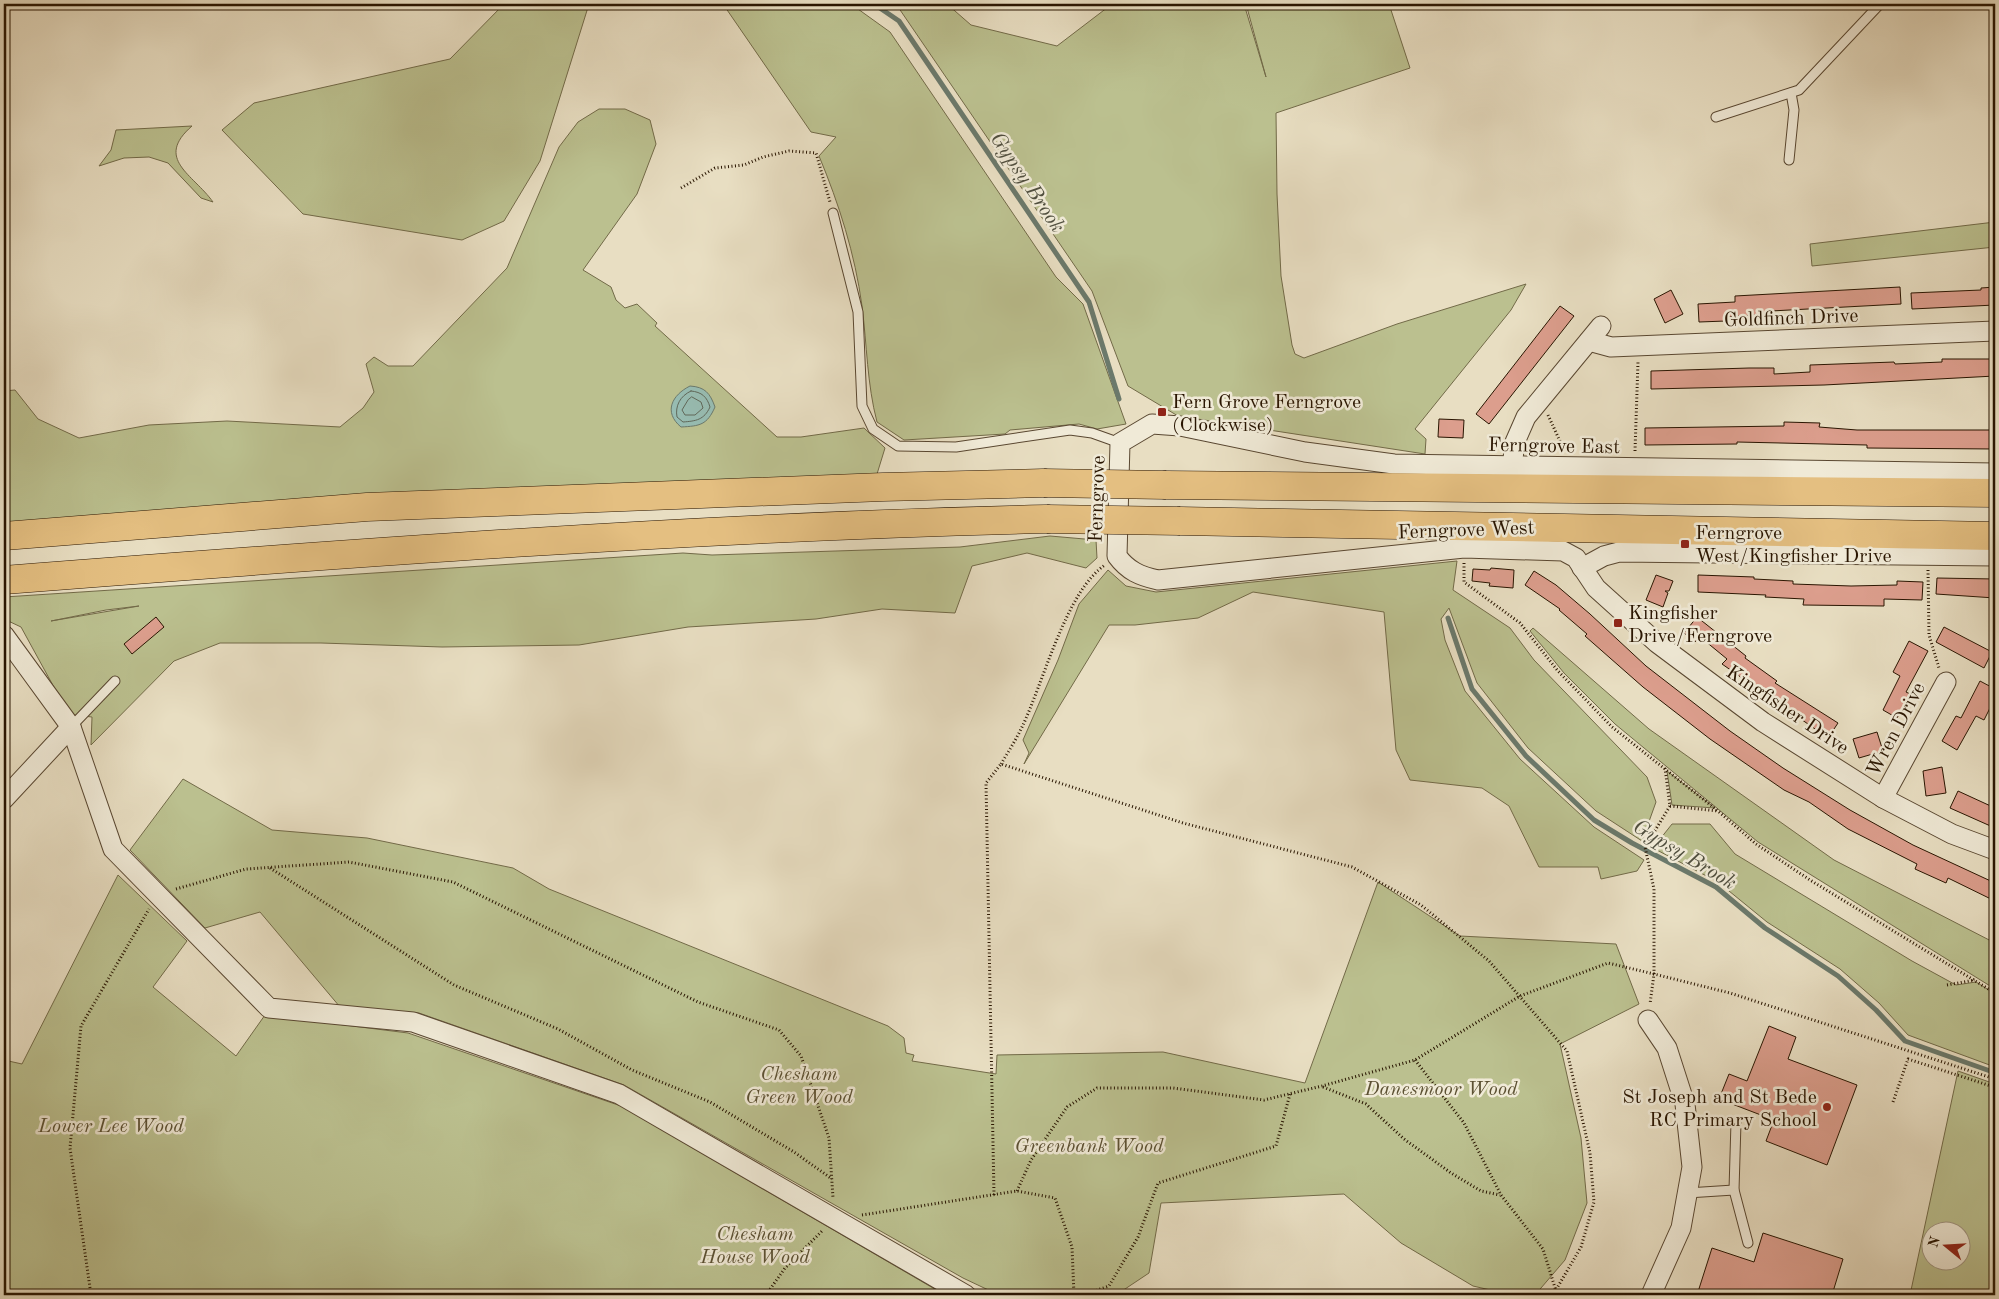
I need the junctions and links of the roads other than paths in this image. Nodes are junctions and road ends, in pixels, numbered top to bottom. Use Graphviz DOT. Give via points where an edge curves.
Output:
graph roads {
  1 [pos="1880,4"];
  2 [pos="1791,93"];
  3 [pos="1716,117"];
  4 [pos="1789,160"];
  5 [pos="833,213"];
  6 [pos="1602,326"];
  7 [pos="1995,331"];
  8 [pos="1589,341"];
  9 [pos="1120,443"];
  10 [pos="1512,467"];
  11 [pos="1995,473"];
  12 [pos="1995,493"];
  13 [pos="4,536"];
  14 [pos="1995,536"];
  15 [pos="1117,556"];
  16 [pos="1995,556"];
  17 [pos="1582,568"];
  18 [pos="4,580"];
  19 [pos="4,635"];
  20 [pos="115,681"];
  21 [pos="1946,682"];
  22 [pos="71,727"];
  23 [pos="1883,798"];
  24 [pos="4,799"];
  25 [pos="1995,850"];
  26 [pos="1648,1020"];
  27 [pos="1736,1122"];
  28 [pos="1734,1190"];
  29 [pos="1687,1193"];
  30 [pos="1748,1243"];
  31 [pos="966,1295"];
  32 [pos="1651,1295"];
  1 -- 2 [label="lane" via="1803,86"];
  2 -- 3 [label="lane"];
  2 -- 4 [label="lane" via="1794,110"];
  5 -- 9 [label="lane" via="858,312 862,406 874,429 898,446 956,447 1070,430 1092,433"];
  6 -- 8 [label="street"];
  7 -- 8 [label="street, Goldfinch Drive" via="1611,347"];
  8 -- 10 [label="street" via="1518,431"];
  9 -- 10 [label="street, Ferngrove East" via="1152,424 1180,426 1306,452 1394,464"];
  9 -- 15 [label="street, Ferngrove"];
  10 -- 11 [label="street, Ferngrove East"];
  12 -- 13 [label="highway, bridge" via="1044,483 367,507"];
  14 -- 18 [label="highway, bridge" via="1047,519 866,523 377,551"];
  15 -- 17 [label="street, Ferngrove West" via="1126,568 1158,580 1464,548 1563,551 1576,558"];
  16 -- 17 [label="street" via="1619,552"];
  17 -- 23 [label="street, Kingfisher Drive" via="1596,588 1706,681 1763,722"];
  19 -- 22 [label="street"];
  20 -- 22 [label="lane"];
  21 -- 23 [label="street, Wren Drive"];
  22 -- 24 [label="street"];
  22 -- 31 [label="street" via="113,849 269,1008 413,1022 620,1094"];
  23 -- 25 [label="street, Kingfisher Drive" via="1952,834"];
  26 -- 29 [label="street" via="1667,1048 1685,1104 1692,1167"];
  27 -- 28 [label="lane"];
  28 -- 29 [label="lane"];
  28 -- 30 [label="lane"];
  29 -- 32 [label="street" via="1681,1228"];
}
